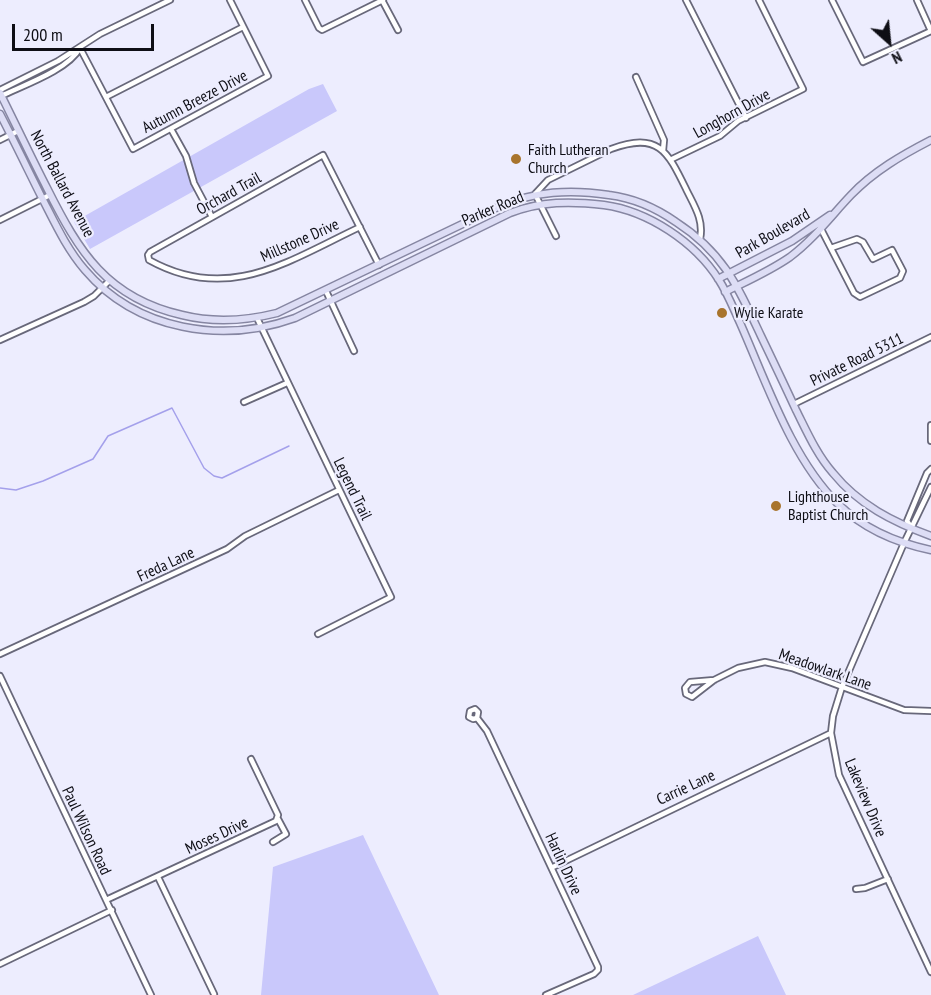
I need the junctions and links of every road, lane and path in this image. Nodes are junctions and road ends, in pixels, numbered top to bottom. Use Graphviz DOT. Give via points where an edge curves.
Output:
graph roads {
  1 [pos="170,0"];
  2 [pos="230,0"];
  3 [pos="305,0"];
  4 [pos="382,0"];
  5 [pos="686,0"];
  6 [pos="759,0"];
  7 [pos="832,0"];
  8 [pos="917,0"];
  9 [pos="243,27"];
  10 [pos="398,30"];
  11 [pos="931,31"];
  12 [pos="80,48"];
  13 [pos="636,77"];
  14 [pos="0,93"];
  15 [pos="106,97"];
  16 [pos="0,114"];
  17 [pos="746,118"];
  18 [pos="171,129"];
  19 [pos="18,131"];
  20 [pos="10,135"];
  21 [pos="0,140"];
  22 [pos="931,140"];
  23 [pos="663,151"];
  24 [pos="672,159"];
  25 [pos="535,194"];
  26 [pos="50,195"];
  27 [pos="43,199"];
  28 [pos="540,204"];
  29 [pos="840,208"];
  30 [pos="212,217"];
  31 [pos="0,220"];
  32 [pos="360,227"];
  33 [pos="821,229"];
  34 [pos="556,236"];
  35 [pos="700,239"];
  36 [pos="831,248"];
  37 [pos="148,255"];
  38 [pos="379,266"];
  39 [pos="730,273"];
  40 [pos="718,279"];
  41 [pos="109,280"];
  42 [pos="738,286"];
  43 [pos="102,288"];
  44 [pos="326,291"];
  45 [pos="725,292"];
  46 [pos="331,301"];
  47 [pos="257,318"];
  48 [pos="261,328"];
  49 [pos="931,337"];
  50 [pos="0,340"];
  51 [pos="354,351"];
  52 [pos="287,383"];
  53 [pos="244,402"];
  54 [pos="794,405"];
  55 [pos="931,425"];
  56 [pos="931,441"];
  57 [pos="931,469"];
  58 [pos="931,487"];
  59 [pos="339,490"];
  60 [pos="912,528"];
  61 [pos="931,536"];
  62 [pos="904,543"];
  63 [pos="931,550"];
  64 [pos="318,634"];
  65 [pos="0,654"];
  66 [pos="0,676"];
  67 [pos="714,680"];
  68 [pos="842,687"];
  69 [pos="931,711"];
  70 [pos="477,718"];
  71 [pos="831,733"];
  72 [pos="251,759"];
  73 [pos="278,819"];
  74 [pos="273,842"];
  75 [pos="552,867"];
  76 [pos="158,877"];
  77 [pos="888,879"];
  78 [pos="856,889"];
  79 [pos="106,900"];
  80 [pos="112,910"];
  81 [pos="0,964"];
  82 [pos="931,972"];
  83 [pos="214,994"];
  84 [pos="151,995"];
  85 [pos="546,995"];
  1 -- 12 [label="street"];
  2 -- 9 [label="street"];
  3 -- 4 [label="street" via="322,30"];
  4 -- 10 [label="street"];
  5 -- 17 [label="street"];
  6 -- 17 [label="street, Longhorn Drive" via="803,89"];
  7 -- 11 [label="street" via="863,62"];
  8 -- 11 [label="street"];
  9 -- 15 [label="street"];
  9 -- 18 [label="street, Autumn Breeze Drive" via="268,76"];
  12 -- 14 [label="street" via="64,64"];
  12 -- 15 [label="street"];
  13 -- 23 [label="street" via="664,140"];
  14 -- 19 [label="main road, North Ballard Avenue"];
  15 -- 18 [label="street, Autumn Breeze Drive" via="133,149"];
  16 -- 20 [label="main road, North Ballard Avenue"];
  17 -- 24 [label="street, Longhorn Drive" via="720,136"];
  18 -- 30 [label="street"];
  19 -- 20 [label="street"];
  19 -- 26 [label="main road, North Ballard Avenue"];
  20 -- 21 [label="street"];
  20 -- 27 [label="main road, North Ballard Avenue"];
  22 -- 29 [label="main road, Park Boulevard" via="879,170"];
  23 -- 24 [label="street"];
  23 -- 25 [label="street" via="642,142 622,145 548,180"];
  24 -- 35 [label="street" via="699,214"];
  25 -- 28 [label="street"];
  25 -- 35 [label="main road, Parker Road" via="566,191 619,196 654,208"];
  25 -- 38 [label="main road, Parker Road" via="498,207"];
  26 -- 27 [label="street"];
  26 -- 41 [label="main road, North Ballard Avenue" via="83,253"];
  27 -- 31 [label="street"];
  27 -- 43 [label="main road, North Ballard Avenue" via="65,242"];
  28 -- 34 [label="street"];
  28 -- 40 [label="main road, Parker Road" via="585,203 617,207 643,216 666,229"];
  28 -- 46 [label="main road, Parker Road" via="510,213"];
  29 -- 33 [label="main road, Park Boulevard"];
  29 -- 39 [label="main road, Park Boulevard" via="792,241"];
  30 -- 32 [label="street, Orchard Trail" via="323,155"];
  30 -- 37 [label="street, Orchard Trail"];
  32 -- 37 [label="street, Millstone Drive" via="250,276 226,279 181,274 149,260"];
  32 -- 38 [label="street"];
  33 -- 36 [label="street"];
  33 -- 42 [label="main road, Park Boulevard" via="790,257"];
  35 -- 39 [label="main road, Parker Road"];
  36 -- 36 [label="street" via="854,293 860,297 900,278 903,271 892,250 873,259 857,239"];
  38 -- 44 [label="main road, Parker Road"];
  39 -- 40 [label="main road, Park Boulevard"];
  39 -- 42 [label="main road, Parker Road"];
  40 -- 45 [label="main road, Parker Road"];
  41 -- 43 [label="street"];
  41 -- 47 [label="main road, Parker Road" via="159,310 224,321"];
  42 -- 45 [label="main road, Park Boulevard"];
  42 -- 54 [label="main road, Parker Road"];
  43 -- 48 [label="main road, Parker Road" via="140,311 177,325 232,332"];
  43 -- 50 [label="street" via="84,302"];
  44 -- 46 [label="street"];
  44 -- 47 [label="main road, Parker Road"];
  45 -- 62 [label="main road, Parker Road" via="810,470 855,518"];
  46 -- 48 [label="main road, Parker Road"];
  46 -- 51 [label="street"];
  47 -- 48 [label="street, Legend Trail"];
  48 -- 52 [label="street, Legend Trail"];
  49 -- 54 [label="street, Private Road 5311"];
  52 -- 53 [label="street"];
  52 -- 59 [label="street, Legend Trail"];
  54 -- 60 [label="main road, Parker Road" via="834,475 878,513"];
  55 -- 56 [label="street"];
  57 -- 60 [label="street" via="907,521"];
  58 -- 60 [label="street, Lakeview Drive"];
  59 -- 64 [label="street, Legend Trail" via="391,597"];
  59 -- 65 [label="street, Freda Lane" via="245,536 227,549"];
  60 -- 61 [label="main road, Parker Road"];
  60 -- 62 [label="street, Lakeview Drive"];
  62 -- 63 [label="main road, Parker Road"];
  62 -- 68 [label="street, Lakeview Drive"];
  66 -- 79 [label="street, Paul Wilson Road"];
  67 -- 67 [label="street, Meadowlark Lane" via="690,682 686,694 697,695"];
  67 -- 68 [label="street, Meadowlark Lane" via="738,668 765,662"];
  68 -- 69 [label="street, Meadowlark Lane" via="904,710"];
  68 -- 71 [label="street, Lakeview Drive"];
  70 -- 75 [label="street, Harlin Drive" via="488,731"];
  71 -- 75 [label="street, Carrie Lane"];
  71 -- 77 [label="street, Lakeview Drive" via="839,775"];
  72 -- 73 [label="street"];
  73 -- 74 [label="street" via="286,834"];
  73 -- 76 [label="street, Moses Drive"];
  75 -- 85 [label="street, Harlin Drive" via="598,970"];
  76 -- 79 [label="street, Moses Drive"];
  76 -- 83 [label="street"];
  77 -- 78 [label="street"];
  77 -- 82 [label="street, Lakeview Drive"];
  79 -- 80 [label="street, Paul Wilson Road"];
  80 -- 81 [label="street"];
  80 -- 84 [label="street, Paul Wilson Road"];
}
